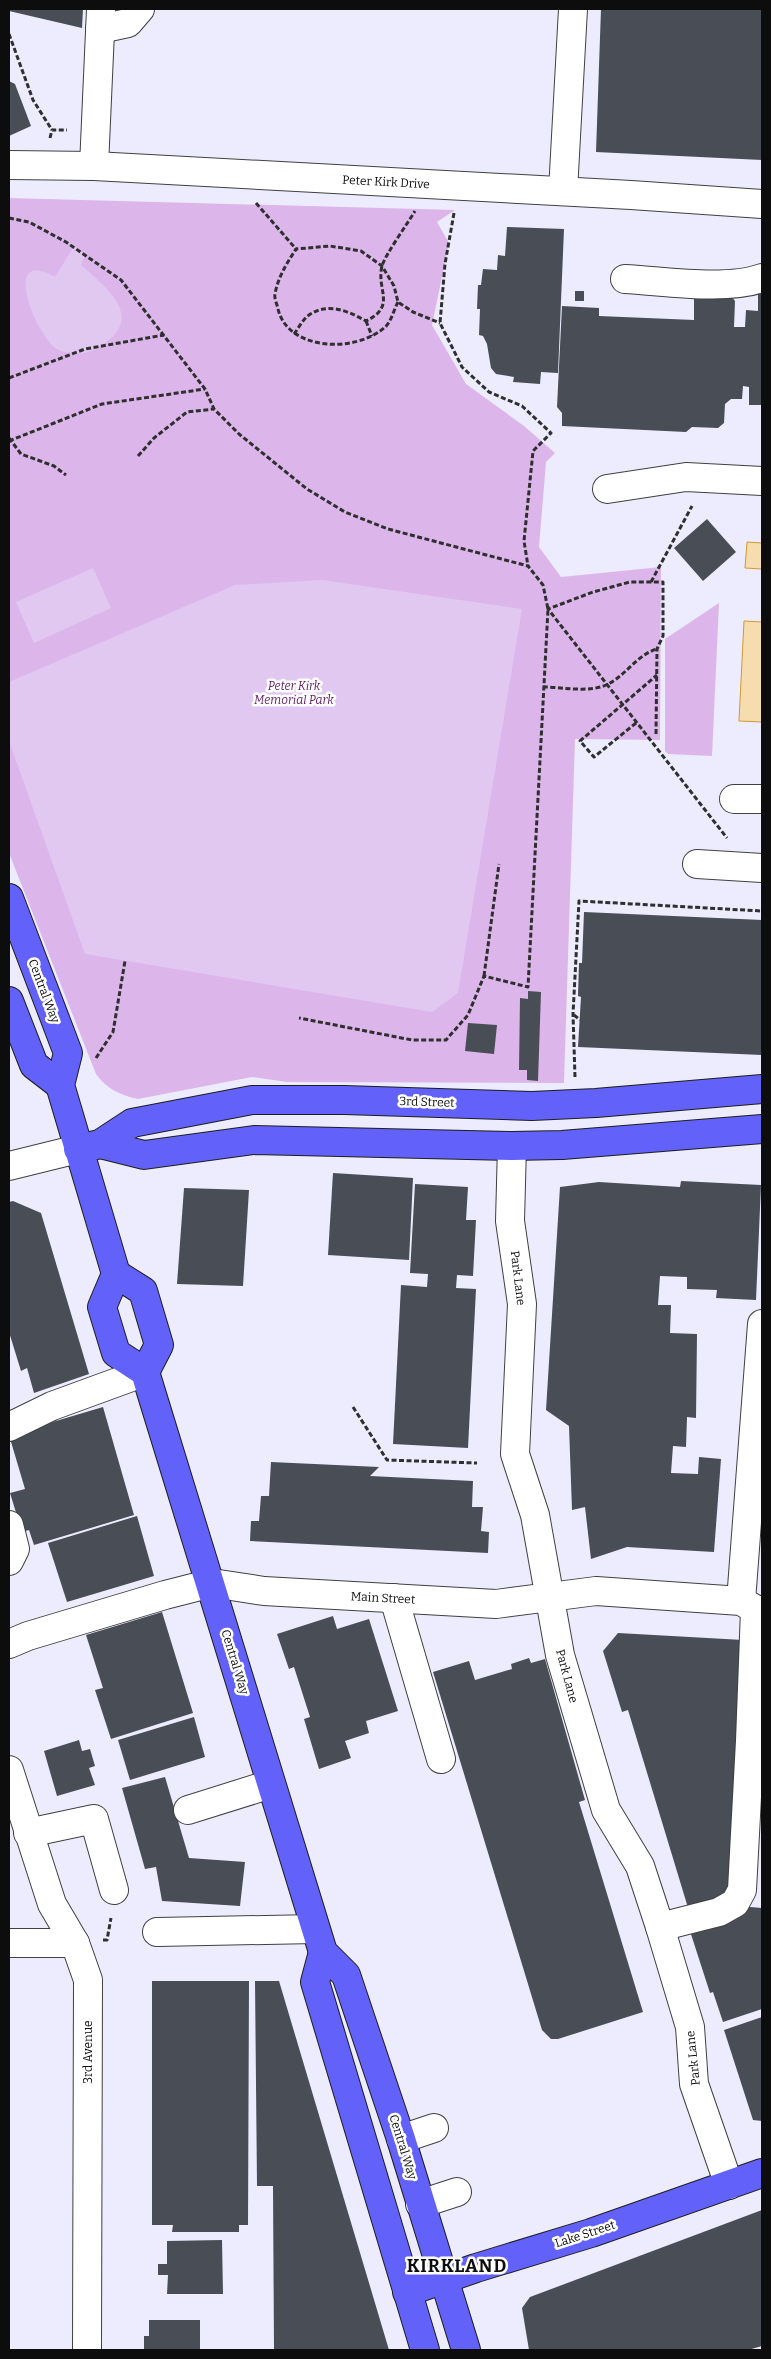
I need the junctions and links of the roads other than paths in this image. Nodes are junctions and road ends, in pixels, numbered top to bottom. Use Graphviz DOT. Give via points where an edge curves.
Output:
graph roads {
  1 [pos="140,9"];
  2 [pos="573,9"];
  3 [pos="101,19"];
  4 [pos="9,165"];
  5 [pos="94,166"];
  6 [pos="563,191"];
  7 [pos="762,204"];
  8 [pos="762,278"];
  9 [pos="624,279"];
  10 [pos="762,481"];
  11 [pos="607,489"];
  12 [pos="734,798"];
  13 [pos="762,800"];
  14 [pos="697,864"];
  15 [pos="756,868"];
  16 [pos="9,898"];
  17 [pos="9,1001"];
  18 [pos="60,1085"];
  19 [pos="762,1089"];
  20 [pos="762,1129"];
  21 [pos="89,1146"];
  22 [pos="512,1146"];
  23 [pos="9,1166"];
  24 [pos="116,1274"];
  25 [pos="762,1324"];
  26 [pos="145,1372"];
  27 [pos="760,1392"];
  28 [pos="9,1427"];
  29 [pos="9,1525"];
  30 [pos="9,1561"];
  31 [pos="212,1584"];
  32 [pos="394,1598"];
  33 [pos="551,1598"];
  34 [pos="753,1608"];
  35 [pos="9,1644"];
  36 [pos="441,1760"];
  37 [pos="9,1770"];
  38 [pos="271,1784"];
  39 [pos="188,1810"];
  40 [pos="28,1833"];
  41 [pos="762,1870"];
  42 [pos="114,1890"];
  43 [pos="742,1890"];
  44 [pos="660,1927"];
  45 [pos="157,1932"];
  46 [pos="319,1941"];
  47 [pos="9,1943"];
  48 [pos="75,1943"];
  49 [pos="335,2043"];
  50 [pos="374,2056"];
  51 [pos="434,2128"];
  52 [pos="401,2139"];
  53 [pos="762,2173"];
  54 [pos="729,2185"];
  55 [pos="457,2192"];
  56 [pos="420,2204"];
  57 [pos="445,2278"];
  58 [pos="408,2292"];
  59 [pos="87,2350"];
  60 [pos="424,2350"];
  61 [pos="466,2350"];
  1 -- 3 [label="street" via="128,23"];
  2 -- 6 [label="street"];
  3 -- 5 [label="street"];
  4 -- 5 [label="street, Peter Kirk Drive"];
  5 -- 6 [label="street, Peter Kirk Drive"];
  6 -- 7 [label="street, Peter Kirk Drive"];
  8 -- 9 [label="street" via="726,284"];
  10 -- 11 [label="street" via="686,477"];
  12 -- 13 [label="street"];
  14 -- 15 [label="street"];
  16 -- 18 [label="main road, Central Way" via="68,1053"];
  17 -- 18 [label="main road" via="34,1065"];
  18 -- 21 [label="main road, Central Way"];
  19 -- 21 [label="main road, 3rd Street" via="532,1106 252,1100 132,1122"];
  20 -- 22 [label="main road, 3rd Street"];
  21 -- 22 [label="main road, 3rd Street" via="144,1155 254,1140"];
  21 -- 23 [label="street, 3rd Street"];
  21 -- 24 [label="main road, Central Way"];
  22 -- 33 [label="street, Park Lane" via="510,1221 522,1304 515,1454 535,1515"];
  24 -- 26 [label="main road" via="102,1307 116,1353"];
  24 -- 26 [label="main road" via="143,1291 159,1345"];
  25 -- 27 [label="street"];
  26 -- 28 [label="street" via="52,1406"];
  26 -- 31 [label="main road, Central Way"];
  27 -- 34 [label="street"];
  29 -- 30 [label="street" via="15,1549"];
  31 -- 32 [label="street, Main Street" via="264,1591"];
  31 -- 35 [label="street, Main Street" via="165,1595"];
  31 -- 38 [label="main road, Central Way"];
  32 -- 33 [label="street, Main Street" via="496,1604"];
  32 -- 36 [label="street"];
  33 -- 34 [label="street, Main Street" via="596,1591"];
  33 -- 44 [label="street, Park Lane" via="560,1655 606,1810 640,1866"];
  34 -- 43 [label="street"];
  37 -- 40 [label="street, 3rd Avenue"];
  38 -- 39 [label="street"];
  38 -- 46 [label="main road, Central Way"];
  40 -- 42 [label="street" via="94,1819"];
  40 -- 48 [label="street, 3rd Avenue" via="52,1904"];
  41 -- 43 [label="street"];
  43 -- 44 [label="street" via="735,1903 719,1912"];
  44 -- 54 [label="street, Park Lane" via="690,2027 694,2084"];
  45 -- 46 [label="street"];
  46 -- 49 [label="main road" via="315,1982"];
  46 -- 50 [label="main road, Central Way" via="346,1975"];
  47 -- 48 [label="street"];
  48 -- 59 [label="street, 3rd Avenue" via="88,1980"];
  49 -- 50 [label="main road" via="351,2055 368,2059"];
  49 -- 58 [label="main road"];
  50 -- 52 [label="main road, Central Way"];
  51 -- 52 [label="street"];
  52 -- 56 [label="main road, Central Way"];
  53 -- 54 [label="main road, Lake Street"];
  54 -- 57 [label="main road, Lake Street"];
  55 -- 56 [label="street"];
  56 -- 57 [label="main road, Central Way"];
  57 -- 58 [label="main road, Lake Street"];
  57 -- 61 [label="main road, Central Way"];
  58 -- 60 [label="main road"];
}
